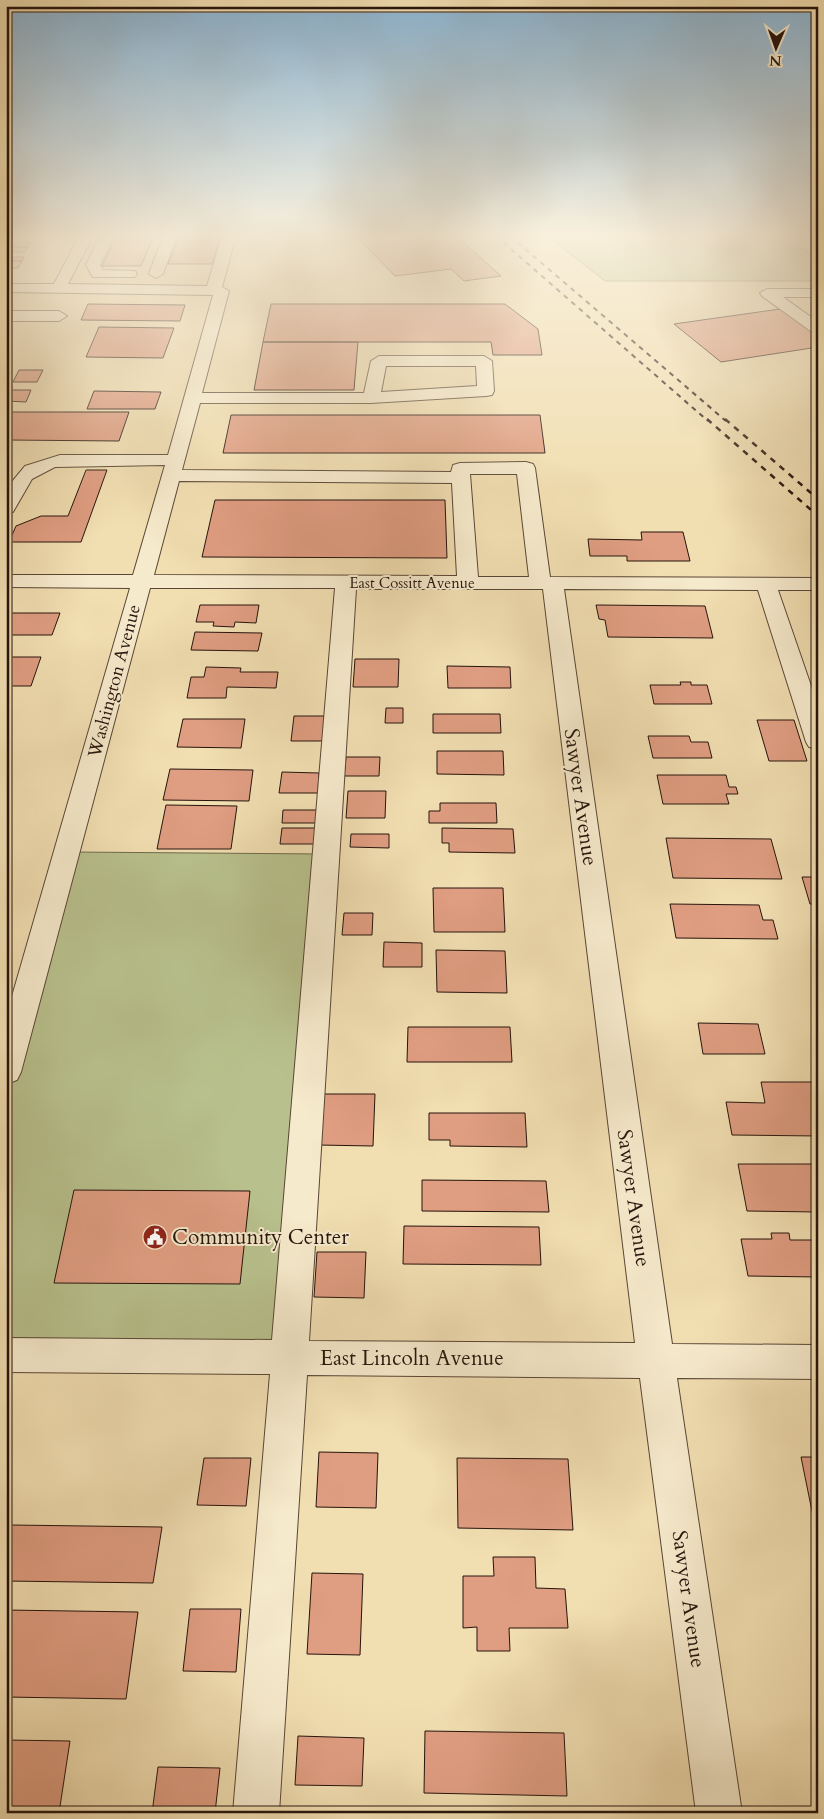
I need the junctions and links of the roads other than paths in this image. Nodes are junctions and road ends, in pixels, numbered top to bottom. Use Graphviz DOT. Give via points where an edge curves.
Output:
graph roads {
  1 [pos="210,321"];
  2 [pos="807,321"];
  3 [pos="818,329"];
  4 [pos="192,398"];
  5 [pos="371,398"];
  6 [pos="173,468"];
  7 [pos="461,478"];
  8 [pos="6,508"];
  9 [pos="6,581"];
  10 [pos="141,581"];
  11 [pos="346,582"];
  12 [pos="468,583"];
  13 [pos="546,583"];
  14 [pos="766,584"];
  15 [pos="818,584"];
  16 [pos="818,742"];
  17 [pos="6,1072"];
  18 [pos="6,1355"];
  19 [pos="289,1357"];
  20 [pos="656,1361"];
  21 [pos="818,1362"];
  22 [pos="256,1813"];
  23 [pos="719,1813"];
  1 -- 4 [label="street, Washington Avenue"];
  2 -- 3 [label="street"];
  4 -- 5 [label="street"];
  4 -- 6 [label="street, Washington Avenue"];
  5 -- 5 [label="street" via="486,391 484,361 379,361"];
  6 -- 7 [label="street"];
  6 -- 8 [label="street" via="60,460 44,463 19,480"];
  6 -- 10 [label="street, Washington Avenue"];
  7 -- 12 [label="street"];
  7 -- 13 [label="street, Sawyer Avenue" via="460,469 526,468"];
  9 -- 10 [label="street, East Cossitt Avenue"];
  10 -- 11 [label="street, East Cossitt Avenue"];
  10 -- 17 [label="street, Washington Avenue"];
  11 -- 12 [label="street, East Cossitt Avenue"];
  11 -- 19 [label="street"];
  12 -- 13 [label="street, East Cossitt Avenue"];
  13 -- 14 [label="street, East Cossitt Avenue"];
  13 -- 20 [label="street, Sawyer Avenue"];
  14 -- 15 [label="street, East Cossitt Avenue"];
  14 -- 16 [label="street"];
  18 -- 19 [label="street, East Lincoln Avenue"];
  19 -- 20 [label="street, East Lincoln Avenue"];
  19 -- 22 [label="street"];
  20 -- 21 [label="street, East Lincoln Avenue"];
  20 -- 23 [label="street, Sawyer Avenue"];
}
